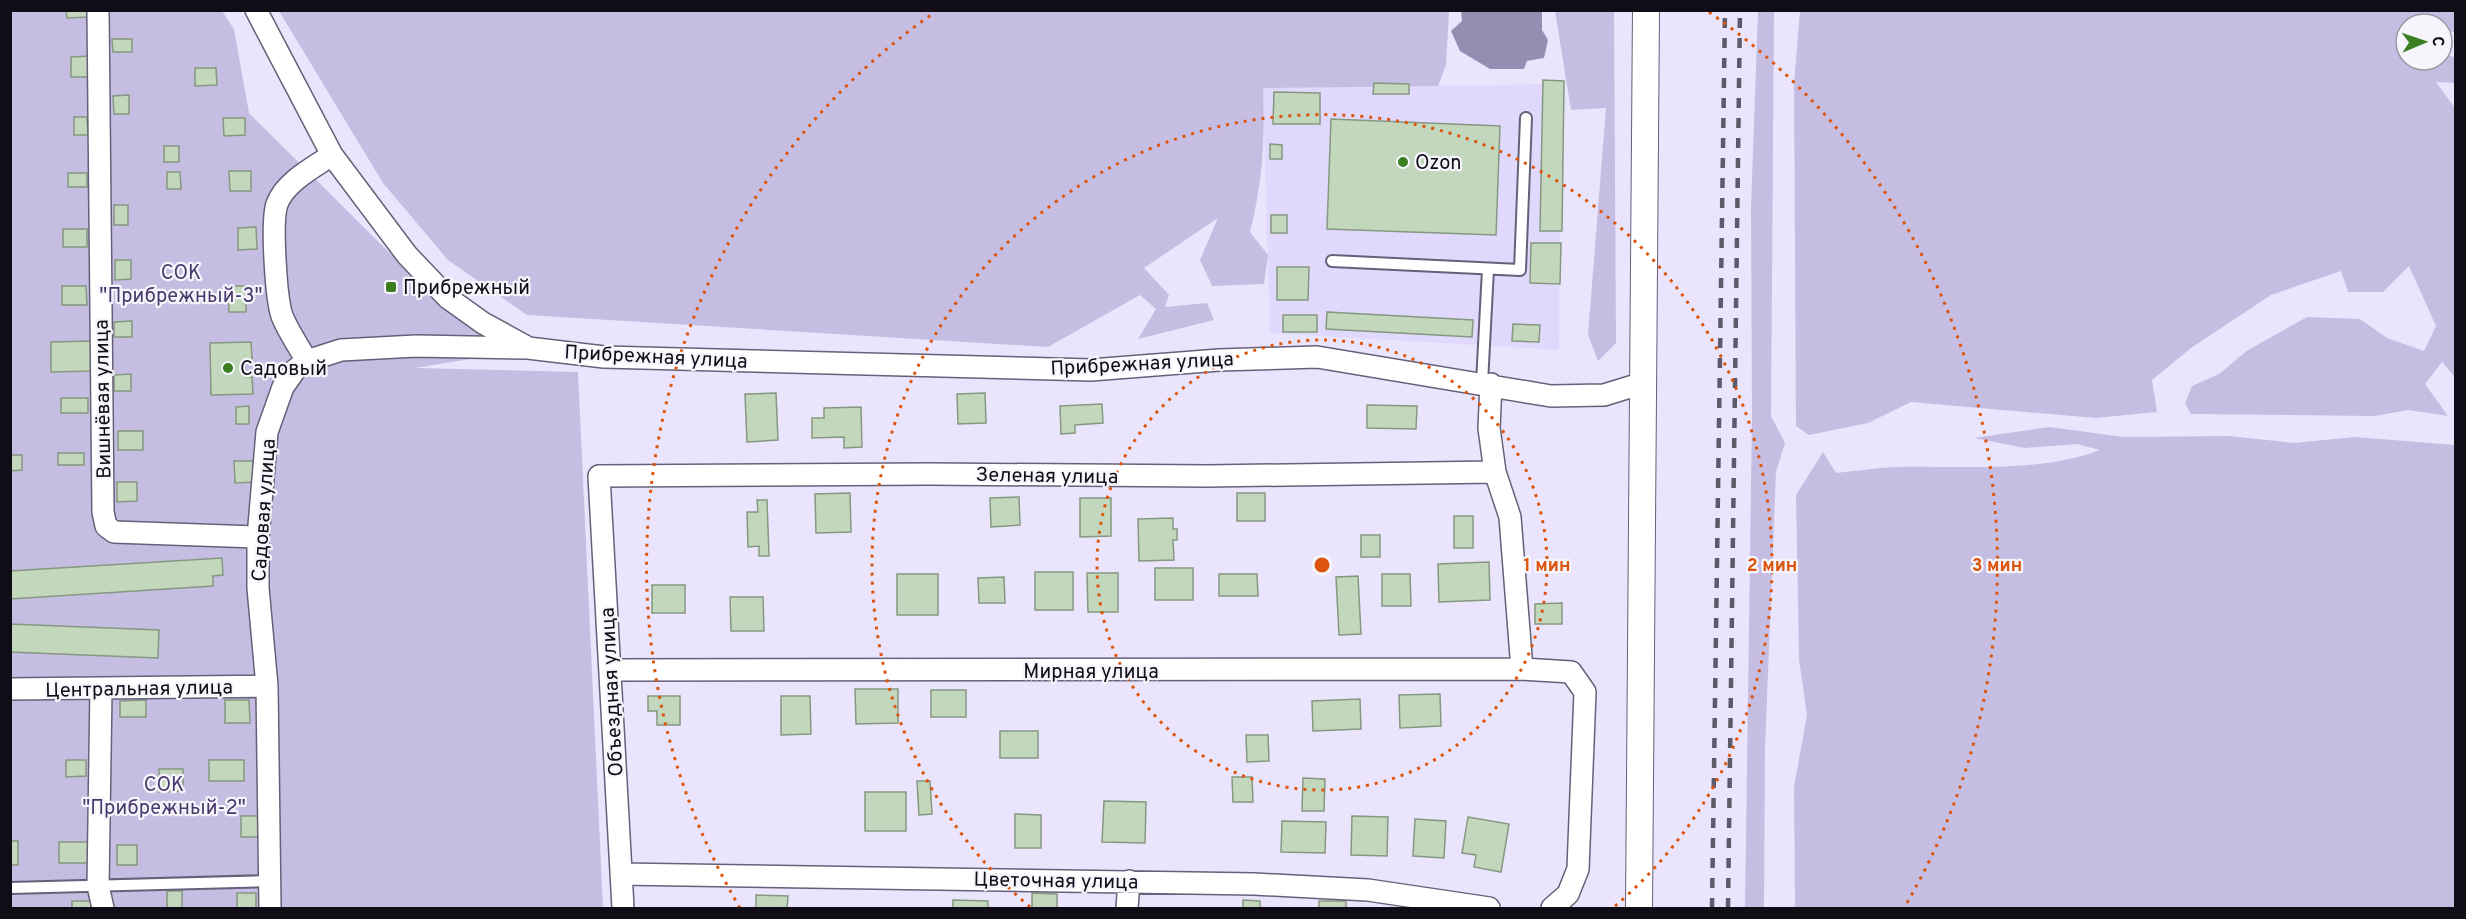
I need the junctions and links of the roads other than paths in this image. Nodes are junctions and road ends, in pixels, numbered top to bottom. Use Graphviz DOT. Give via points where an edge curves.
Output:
graph roads {
  1 [pos="98,10"];
  2 [pos="256,10"];
  3 [pos="1646,10"];
  4 [pos="1526,118"];
  5 [pos="332,155"];
  6 [pos="1332,261"];
  7 [pos="1488,269"];
  8 [pos="528,348"];
  9 [pos="307,361"];
  10 [pos="1487,383"];
  11 [pos="1642,383"];
  12 [pos="1495,472"];
  13 [pos="599,476"];
  14 [pos="258,537"];
  15 [pos="1522,669"];
  16 [pos="610,670"];
  17 [pos="267,686"];
  18 [pos="101,688"];
  19 [pos="10,689"];
  20 [pos="621,874"];
  21 [pos="270,881"];
  22 [pos="1129,881"];
  23 [pos="98,886"];
  24 [pos="10,888"];
  25 [pos="103,909"];
  26 [pos="270,909"];
  27 [pos="623,909"];
  28 [pos="1127,909"];
  29 [pos="1489,909"];
  30 [pos="1552,909"];
  31 [pos="1639,909"];
  1 -- 14 [label="street, Вишнёвая улица" via="106,526 114,532"];
  2 -- 5 [label="street"];
  3 -- 11 [label="street"];
  4 -- 7 [label="lane" via="1520,270"];
  5 -- 8 [label="street" via="424,276 483,323"];
  5 -- 9 [label="street" via="294,181 277,203 274,226 282,316"];
  6 -- 7 [label="lane"];
  7 -- 10 [label="lane"];
  8 -- 9 [label="street, Прибрежная улица" via="416,346 341,350"];
  8 -- 10 [label="street, Прибрежная улица" via="604,357 1091,370 1317,357"];
  9 -- 14 [label="street, Садовая улица" via="283,387 267,432"];
  10 -- 11 [label="street, Прибрежная улица" via="1572,397 1604,395"];
  10 -- 12 [label="street"];
  11 -- 31 [label="street"];
  12 -- 13 [label="street, Зеленая улица"];
  12 -- 15 [label="street" via="1510,516"];
  13 -- 16 [label="street, Объездная улица"];
  14 -- 17 [label="street, Садовая улица" via="258,588"];
  15 -- 16 [label="street, Мирная улица"];
  15 -- 30 [label="street, Мирная улица" via="1571,672 1585,692 1578,869 1569,894"];
  16 -- 20 [label="street, Объездная улица"];
  17 -- 18 [label="street, Центральная улица"];
  17 -- 21 [label="street, Садовая улица"];
  18 -- 19 [label="street, Центральная улица"];
  18 -- 23 [label="street"];
  20 -- 22 [label="street, Цветочная улица"];
  20 -- 27 [label="street, Объездная улица"];
  21 -- 23 [label="lane"];
  21 -- 26 [label="street, Садовая улица"];
  22 -- 28 [label="street"];
  22 -- 29 [label="street, Цветочная улица" via="1368,890"];
  23 -- 24 [label="lane"];
  23 -- 25 [label="street"];
}
